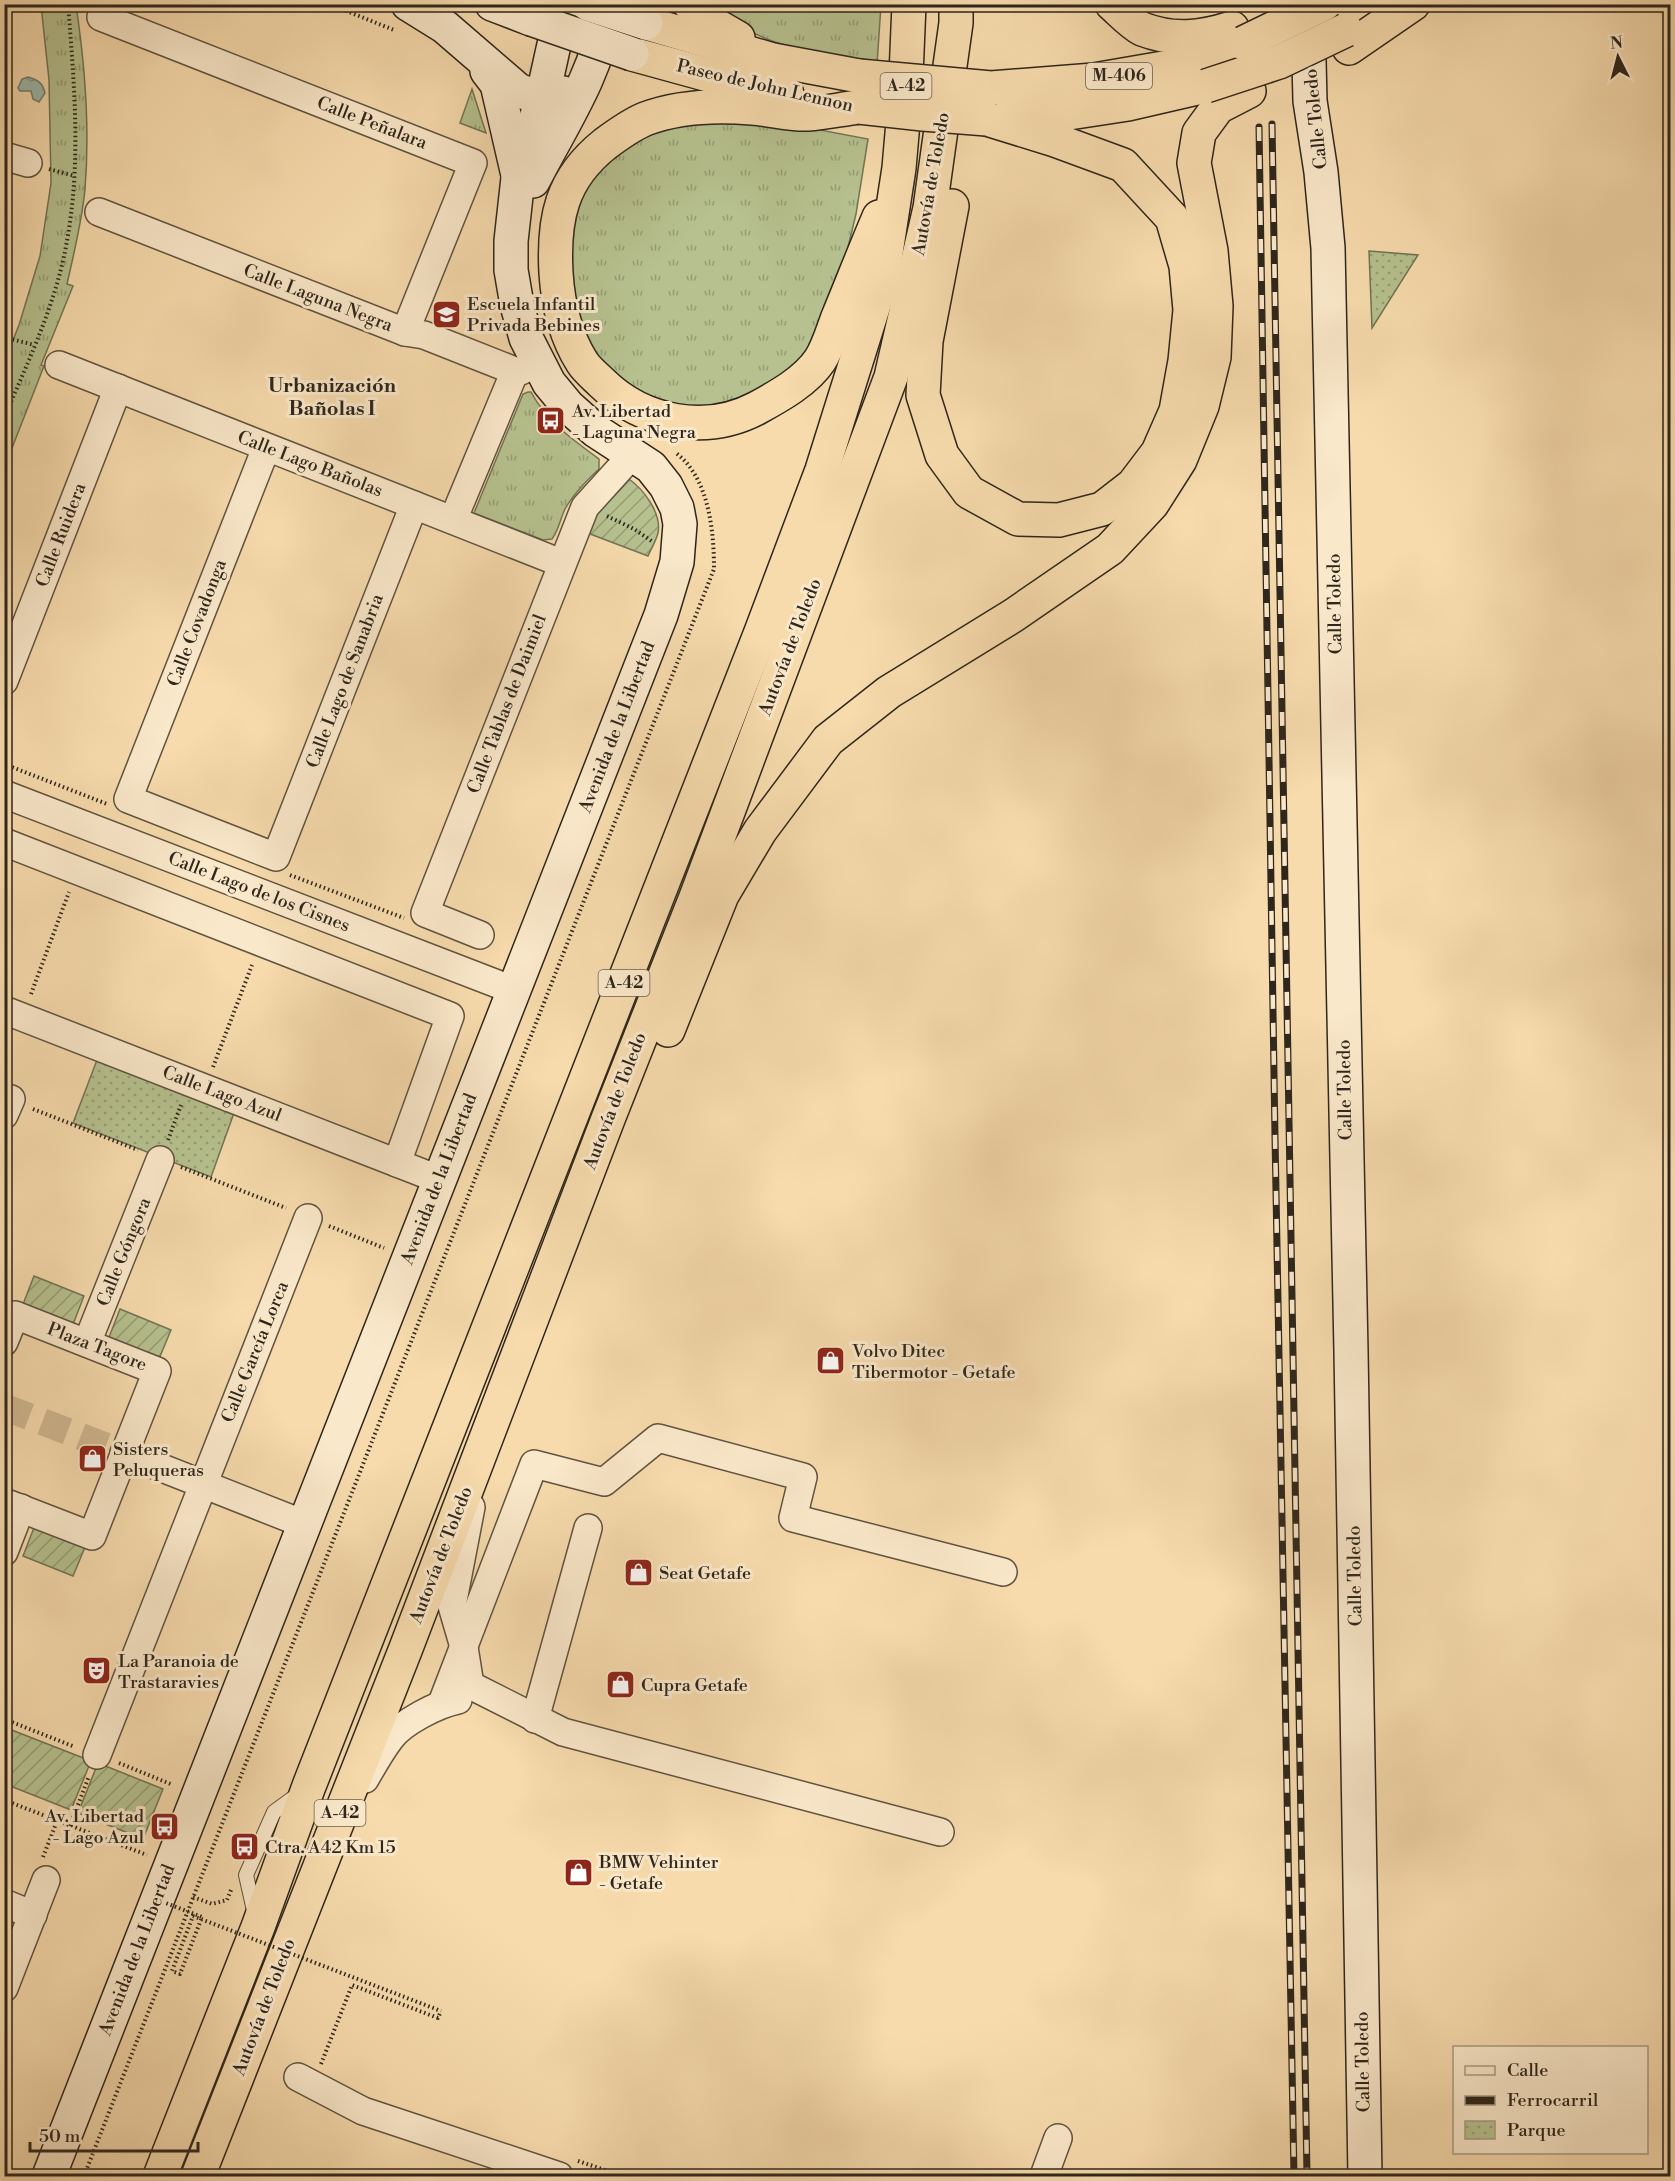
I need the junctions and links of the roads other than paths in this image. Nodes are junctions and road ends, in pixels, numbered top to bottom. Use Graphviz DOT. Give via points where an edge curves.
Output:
graph roads {
  1 [pos="492,4"];
  2 [pos="563,4"];
  3 [pos="588,4"];
  4 [pos="608,4"];
  5 [pos="690,4"];
  6 [pos="909,4"];
  7 [pos="1112,4"];
  8 [pos="1307,4"];
  9 [pos="1314,4"];
  10 [pos="1324,4"];
  11 [pos="1381,4"];
  12 [pos="1413,4"];
  13 [pos="956,14"];
  14 [pos="101,17"];
  15 [pos="402,17"];
  16 [pos="646,24"];
  17 [pos="1244,34"];
  18 [pos="1348,39"];
  19 [pos="462,42"];
  20 [pos="632,54"];
  21 [pos="773,60"];
  22 [pos="584,83"];
  23 [pos="859,91"];
  24 [pos="542,99"];
  25 [pos="989,103"];
  26 [pos="899,168"];
  27 [pos="518,178"];
  28 [pos="99,212"];
  29 [pos="514,217"];
  30 [pos="405,332"];
  31 [pos="59,365"];
  32 [pos="526,366"];
  33 [pos="118,388"];
  34 [pos="266,448"];
  35 [pos="633,454"];
  36 [pos="414,505"];
  37 [pos="453,520"];
  38 [pos="561,563"];
  39 [pos="4,681"];
  40 [pos="4,794"];
  41 [pos="4,842"];
  42 [pos="276,856"];
  43 [pos="480,935"];
  44 [pos="513,990"];
  45 [pos="14,1014"];
  46 [pos="161,1160"];
  47 [pos="397,1163"];
  48 [pos="438,1179"];
  49 [pos="308,1218"];
  50 [pos="4,1342"];
  51 [pos="87,1343"];
  52 [pos="508,1384"];
  53 [pos="482,1450"];
  54 [pos="124,1454"];
  55 [pos="202,1485"];
  56 [pos="13,1505"];
  57 [pos="304,1524"];
  58 [pos="588,1528"];
  59 [pos="4,1552"];
  60 [pos="1003,1572"];
  61 [pos="464,1647"];
  62 [pos="442,1703"];
  63 [pos="506,1704"];
  64 [pos="535,1719"];
  65 [pos="98,1755"];
  66 [pos="333,1831"];
  67 [pos="940,1832"];
  68 [pos="46,1880"];
  69 [pos="4,1904"];
  70 [pos="33,1914"];
  71 [pos="4,1988"];
  72 [pos="309,2072"];
  73 [pos="1058,2138"];
  74 [pos="563,2167"];
  75 [pos="49,2176"];
  76 [pos="160,2176"];
  77 [pos="198,2176"];
  78 [pos="1044,2176"];
  79 [pos="1365,2176"];
  1 -- 20 [label="street, bridge"];
  2 -- 24 [label="street, Avenida de la Libertad"];
  3 -- 16 [label="street, bridge"];
  4 -- 22 [label="street, Avenida de la Libertad" via="604,30"];
  5 -- 21 [label="highway" via="700,16"];
  6 -- 26 [label="highway, Autovía de Toledo / A-42"];
  7 -- 17 [label="highway" via="1140,28 1169,36"];
  8 -- 79 [label="street, Calle Toledo" via="1310,101 1322,172 1328,248"];
  9 -- 17 [label="highway"];
  10 -- 17 [label="highway, Paseo de John Lennon / M-406, bridge"];
  11 -- 18 [label="highway, Paseo de John Lennon / M-406"];
  12 -- 18 [label="highway"];
  13 -- 25 [label="highway" via="968,70 954,193 926,341 923,395 942,455 969,492 1018,519 1059,520 1102,509 1133,485 1158,452 1176,411 1185,361 1190,310 1186,266 1172,218 1123,165 1055,140"];
  13 -- 52 [label="highway, Autovía de Toledo / A-42" via="930,208 891,377"];
  14 -- 30 [label="street, Calle Peñalara" via="473,163"];
  15 -- 19 [label="street" via="445,27"];
  16 -- 21 [label="highway, Paseo de John Lennon / M-406"];
  17 -- 25 [label="highway, Paseo de John Lennon / M-406" via="1174,66"];
  18 -- 25 [label="highway, Paseo de John Lennon / M-406, bridge" via="1206,86 1119,106 1069,113"];
  18 -- 52 [label="highway" via="1218,107 1198,133 1194,163 1211,251 1214,357 1202,406 1180,460 1152,504 1110,549 1014,615 889,692 828,740 760,831 722,895 586,1228"];
  19 -- 24 [label="street" via="518,90"];
  19 -- 27 [label="street, Avenida de la Libertad" via="497,84"];
  20 -- 23 [label="highway, Paseo de John Lennon / M-406" via="745,85"];
  21 -- 23 [label="highway, Paseo de John Lennon / M-406"];
  22 -- 24 [label="street"];
  22 -- 29 [label="street, Avenida de la Libertad"];
  23 -- 25 [label="highway, Paseo de John Lennon / M-406, bridge"];
  23 -- 26 [label="highway" via="806,114 718,106 677,110 644,119 592,155 566,191 558,213 554,245 560,308 569,338 583,364 608,389 635,407 678,422 715,423 740,417 790,391 820,360"];
  24 -- 27 [label="street, Avenida de la Libertad"];
  26 -- 76 [label="highway, Autovía de Toledo / A-42" via="882,279 822,470"];
  27 -- 29 [label="street, Avenida de la Libertad"];
  28 -- 30 [label="street, Calle Laguna Negra"];
  29 -- 32 [label="street, Avenida de la Libertad" via="511,270 526,338"];
  30 -- 32 [label="street, Calle Laguna Negra"];
  31 -- 33 [label="street, Calle Lago Bañolas"];
  32 -- 35 [label="street, Avenida de la Libertad" via="549,383 596,431"];
  32 -- 37 [label="street"];
  33 -- 34 [label="street, Calle Lago Bañolas"];
  33 -- 39 [label="street, Calle Ruidera"];
  34 -- 36 [label="street, Calle Lago Bañolas"];
  34 -- 42 [label="street, Calle Covadonga" via="128,799"];
  35 -- 38 [label="street, Calle Tablas de Daimiel" via="585,507"];
  35 -- 44 [label="street, Avenida de la Libertad" via="651,467 676,508 680,524 677,562 661,615"];
  36 -- 37 [label="street, Calle Lago Bañolas"];
  36 -- 42 [label="street, Calle Lago de Sanabria"];
  37 -- 38 [label="street, Calle Lago Bañolas"];
  38 -- 43 [label="street, Calle Tablas de Daimiel" via="425,913"];
  40 -- 44 [label="street, Calle Lago de los Cisnes"];
  41 -- 47 [label="street" via="450,1016"];
  44 -- 48 [label="street, Avenida de la Libertad"];
  45 -- 47 [label="street, Calle Lago Azul"];
  46 -- 51 [label="street, Calle Góngora"];
  47 -- 48 [label="street, Calle Lago Azul"];
  48 -- 57 [label="street, Avenida de la Libertad"];
  49 -- 55 [label="street, Calle García Lorca"];
  50 -- 51 [label="street, Plaza Tagore" via="15,1315"];
  51 -- 54 [label="street, Plaza Tagore" via="157,1371"];
  52 -- 53 [label="highway, Autovía de Toledo / A-42"];
  53 -- 61 [label="street" via="452,1606"];
  53 -- 66 [label="highway, Autovía de Toledo / A-42"];
  54 -- 55 [label="street"];
  54 -- 56 [label="street, Plaza Tagore" via="92,1536"];
  55 -- 57 [label="street"];
  55 -- 65 [label="street, Calle García Lorca"];
  56 -- 59 [label="street"];
  57 -- 75 [label="street, Avenida de la Libertad"];
  58 -- 64 [label="street"];
  60 -- 61 [label="street" via="793,1518 803,1478 658,1438 604,1482 534,1464"];
  61 -- 62 [label="street"];
  61 -- 63 [label="street" via="471,1685"];
  62 -- 63 [label="street" via="466,1699"];
  62 -- 66 [label="street" via="391,1736"];
  63 -- 64 [label="street"];
  64 -- 67 [label="street" via="563,1732"];
  66 -- 77 [label="highway, Autovía de Toledo / A-42"];
  68 -- 70 [label="street"];
  69 -- 70 [label="street"];
  70 -- 71 [label="street"];
  72 -- 74 [label="street" via="363,2111"];
  73 -- 78 [label="street"];
}
